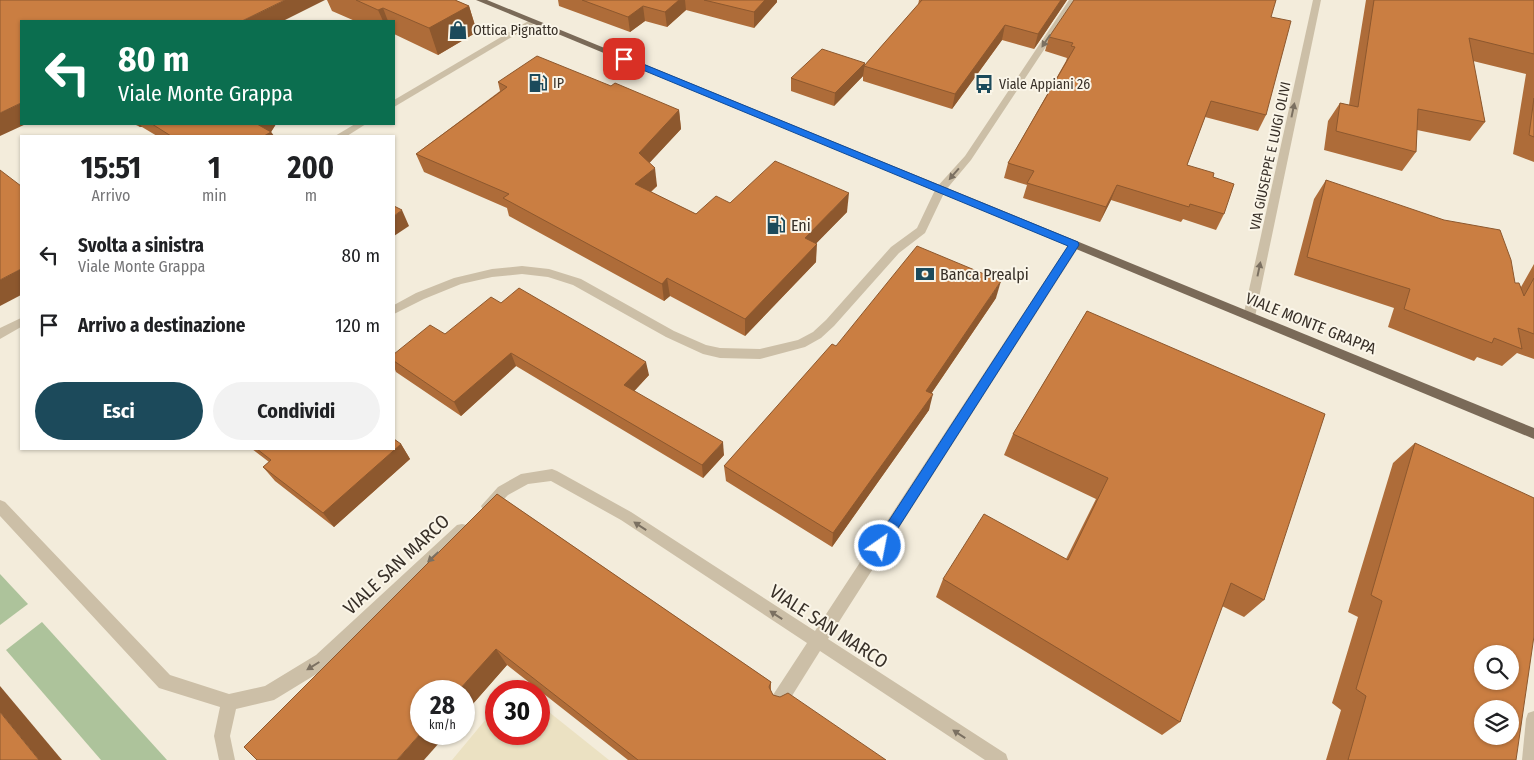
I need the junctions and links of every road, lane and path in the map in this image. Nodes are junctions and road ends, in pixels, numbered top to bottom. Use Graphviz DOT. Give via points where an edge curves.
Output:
graph roads {
  1 [pos="480,0"];
  2 [pos="1073,0"];
  3 [pos="1317,0"];
  4 [pos="533,22"];
  5 [pos="395,103"];
  6 [pos="359,125"];
  7 [pos="342,135"];
  8 [pos="940,190"];
  9 [pos="1074,245"];
  10 [pos="395,309"];
  11 [pos="1249,317"];
  12 [pos="20,323"];
  13 [pos="0,334"];
  14 [pos="1534,434"];
  15 [pos="0,506"];
  16 [pos="817,642"];
  17 [pos="229,702"];
  18 [pos="779,702"];
  19 [pos="1534,719"];
  20 [pos="227,760"];
  21 [pos="1000,760"];
  22 [pos="1530,760"];
  1 -- 4 [label="main road, VIALE MONTE GRAPPA"];
  2 -- 8 [label="street, one-way" via="968,158"];
  11 -- 3 [label="street, VIA GIUSEPPE E LUIGI OLIVI, one-way"];
  4 -- 5 [label="street"];
  4 -- 8 [label="main road, VIALE MONTE GRAPPA"];
  6 -- 7 [label="street"];
  8 -- 9 [label="main road, VIALE MONTE GRAPPA"];
  8 -- 10 [label="street" via="918,234 895,250 830,323 801,344 780,350 740,354 703,349 577,282 549,273 522,270 458,281"];
  9 -- 11 [label="main road, VIALE MONTE GRAPPA"];
  9 -- 16 [label="street"];
  11 -- 14 [label="main road, VIALE MONTE GRAPPA"];
  12 -- 13 [label="street"];
  15 -- 17 [label="street, VIALE SAN MARCO" via="166,682"];
  16 -- 17 [label="street, VIALE SAN MARCO, one-way" via="626,516 552,476 543,476 526,478 503,491 322,661 268,694"];
  16 -- 18 [label="street"];
  21 -- 16 [label="street, VIALE SAN MARCO, one-way"];
  17 -- 20 [label="street" via="222,736"];
  19 -- 22 [label="street"];
}
